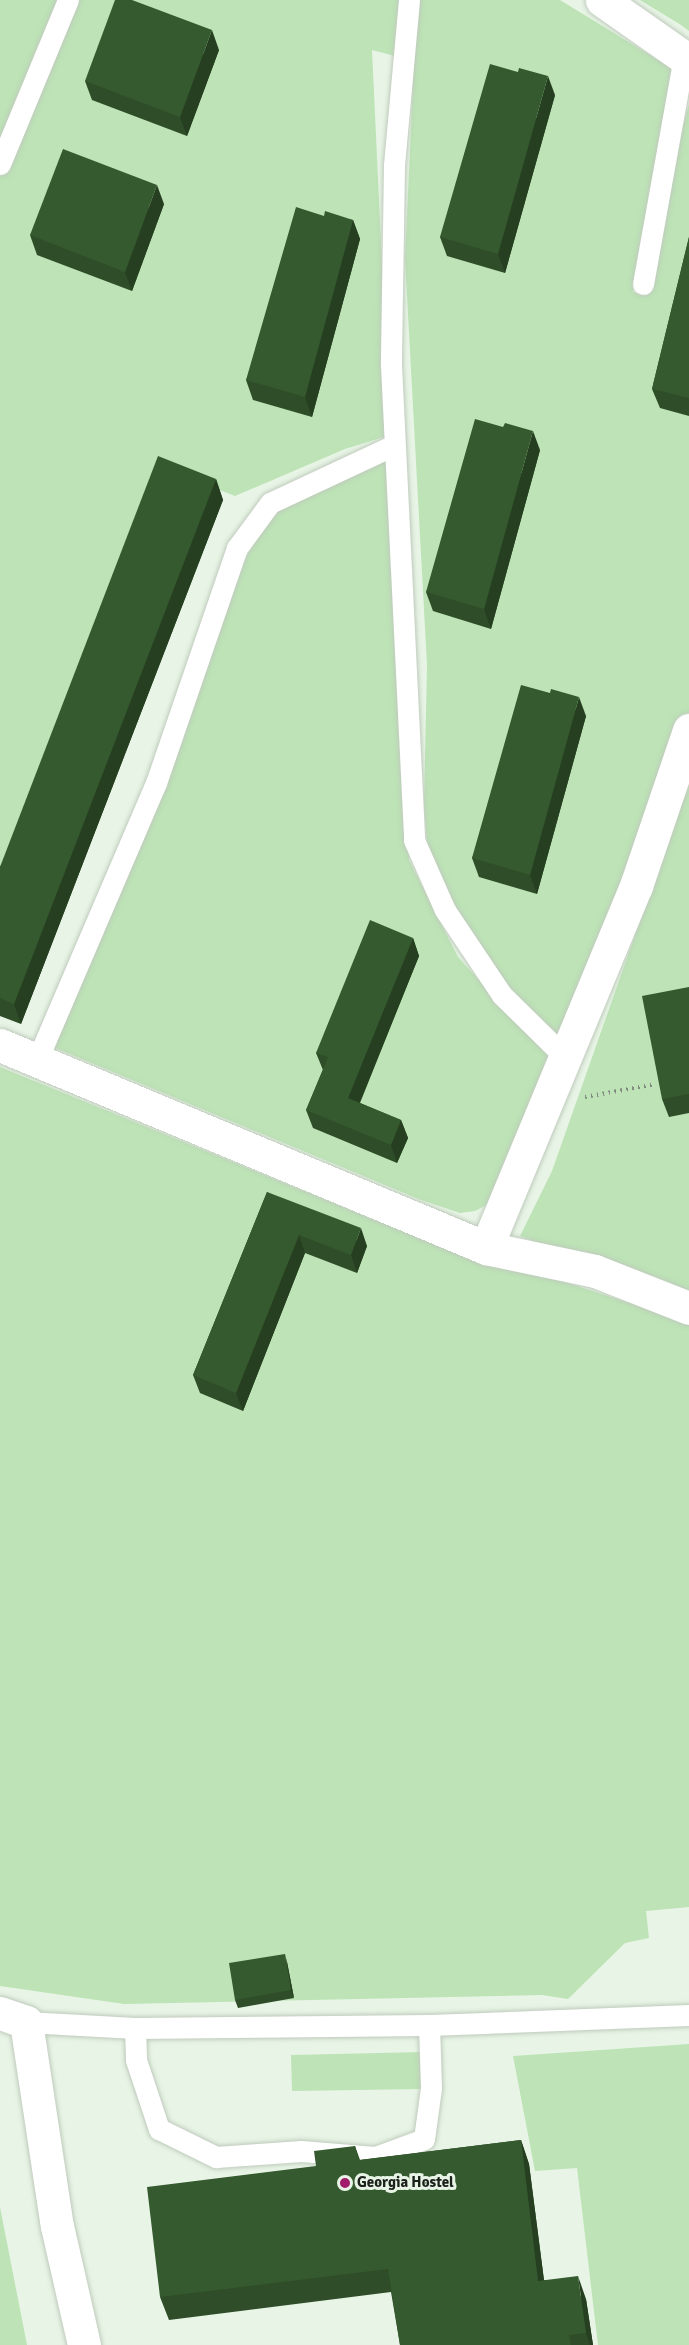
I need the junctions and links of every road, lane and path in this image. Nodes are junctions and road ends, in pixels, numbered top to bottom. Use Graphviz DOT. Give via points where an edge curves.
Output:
graph roads {
  1 [pos="68,0"];
  2 [pos="409,0"];
  3 [pos="602,0"];
  4 [pos="687,59"];
  5 [pos="0,165"];
  6 [pos="644,284"];
  7 [pos="394,446"];
  8 [pos="689,730"];
  9 [pos="0,1045"];
  10 [pos="38,1058"];
  11 [pos="566,1058"];
  12 [pos="656,1084"];
  13 [pos="546,1105"];
  14 [pos="486,1248"];
  15 [pos="689,1308"];
  16 [pos="689,2015"];
  17 [pos="13,2017"];
  18 [pos="429,2025"];
  19 [pos="135,2028"];
  20 [pos="84,2345"];
  1 -- 5 [label="lane"];
  2 -- 7 [label="lane" via="394,165"];
  3 -- 4 [label="street"];
  4 -- 6 [label="lane"];
  7 -- 10 [label="lane" via="270,503 237,548 156,783"];
  7 -- 11 [label="lane" via="414,840 445,910 502,995"];
  8 -- 11 [label="street" via="636,886"];
  9 -- 10 [label="street"];
  10 -- 14 [label="street"];
  11 -- 13 [label="street"];
  12 -- 13 [label="path"];
  13 -- 14 [label="street"];
  14 -- 15 [label="street" via="595,1271"];
  16 -- 18 [label="lane"];
  17 -- 19 [label="lane"];
  17 -- 20 [label="street"];
  18 -- 19 [label="lane"];
  18 -- 19 [label="lane" via="431,2088 424,2139 375,2157 301,2151 216,2157 159,2129 136,2060"];
}
